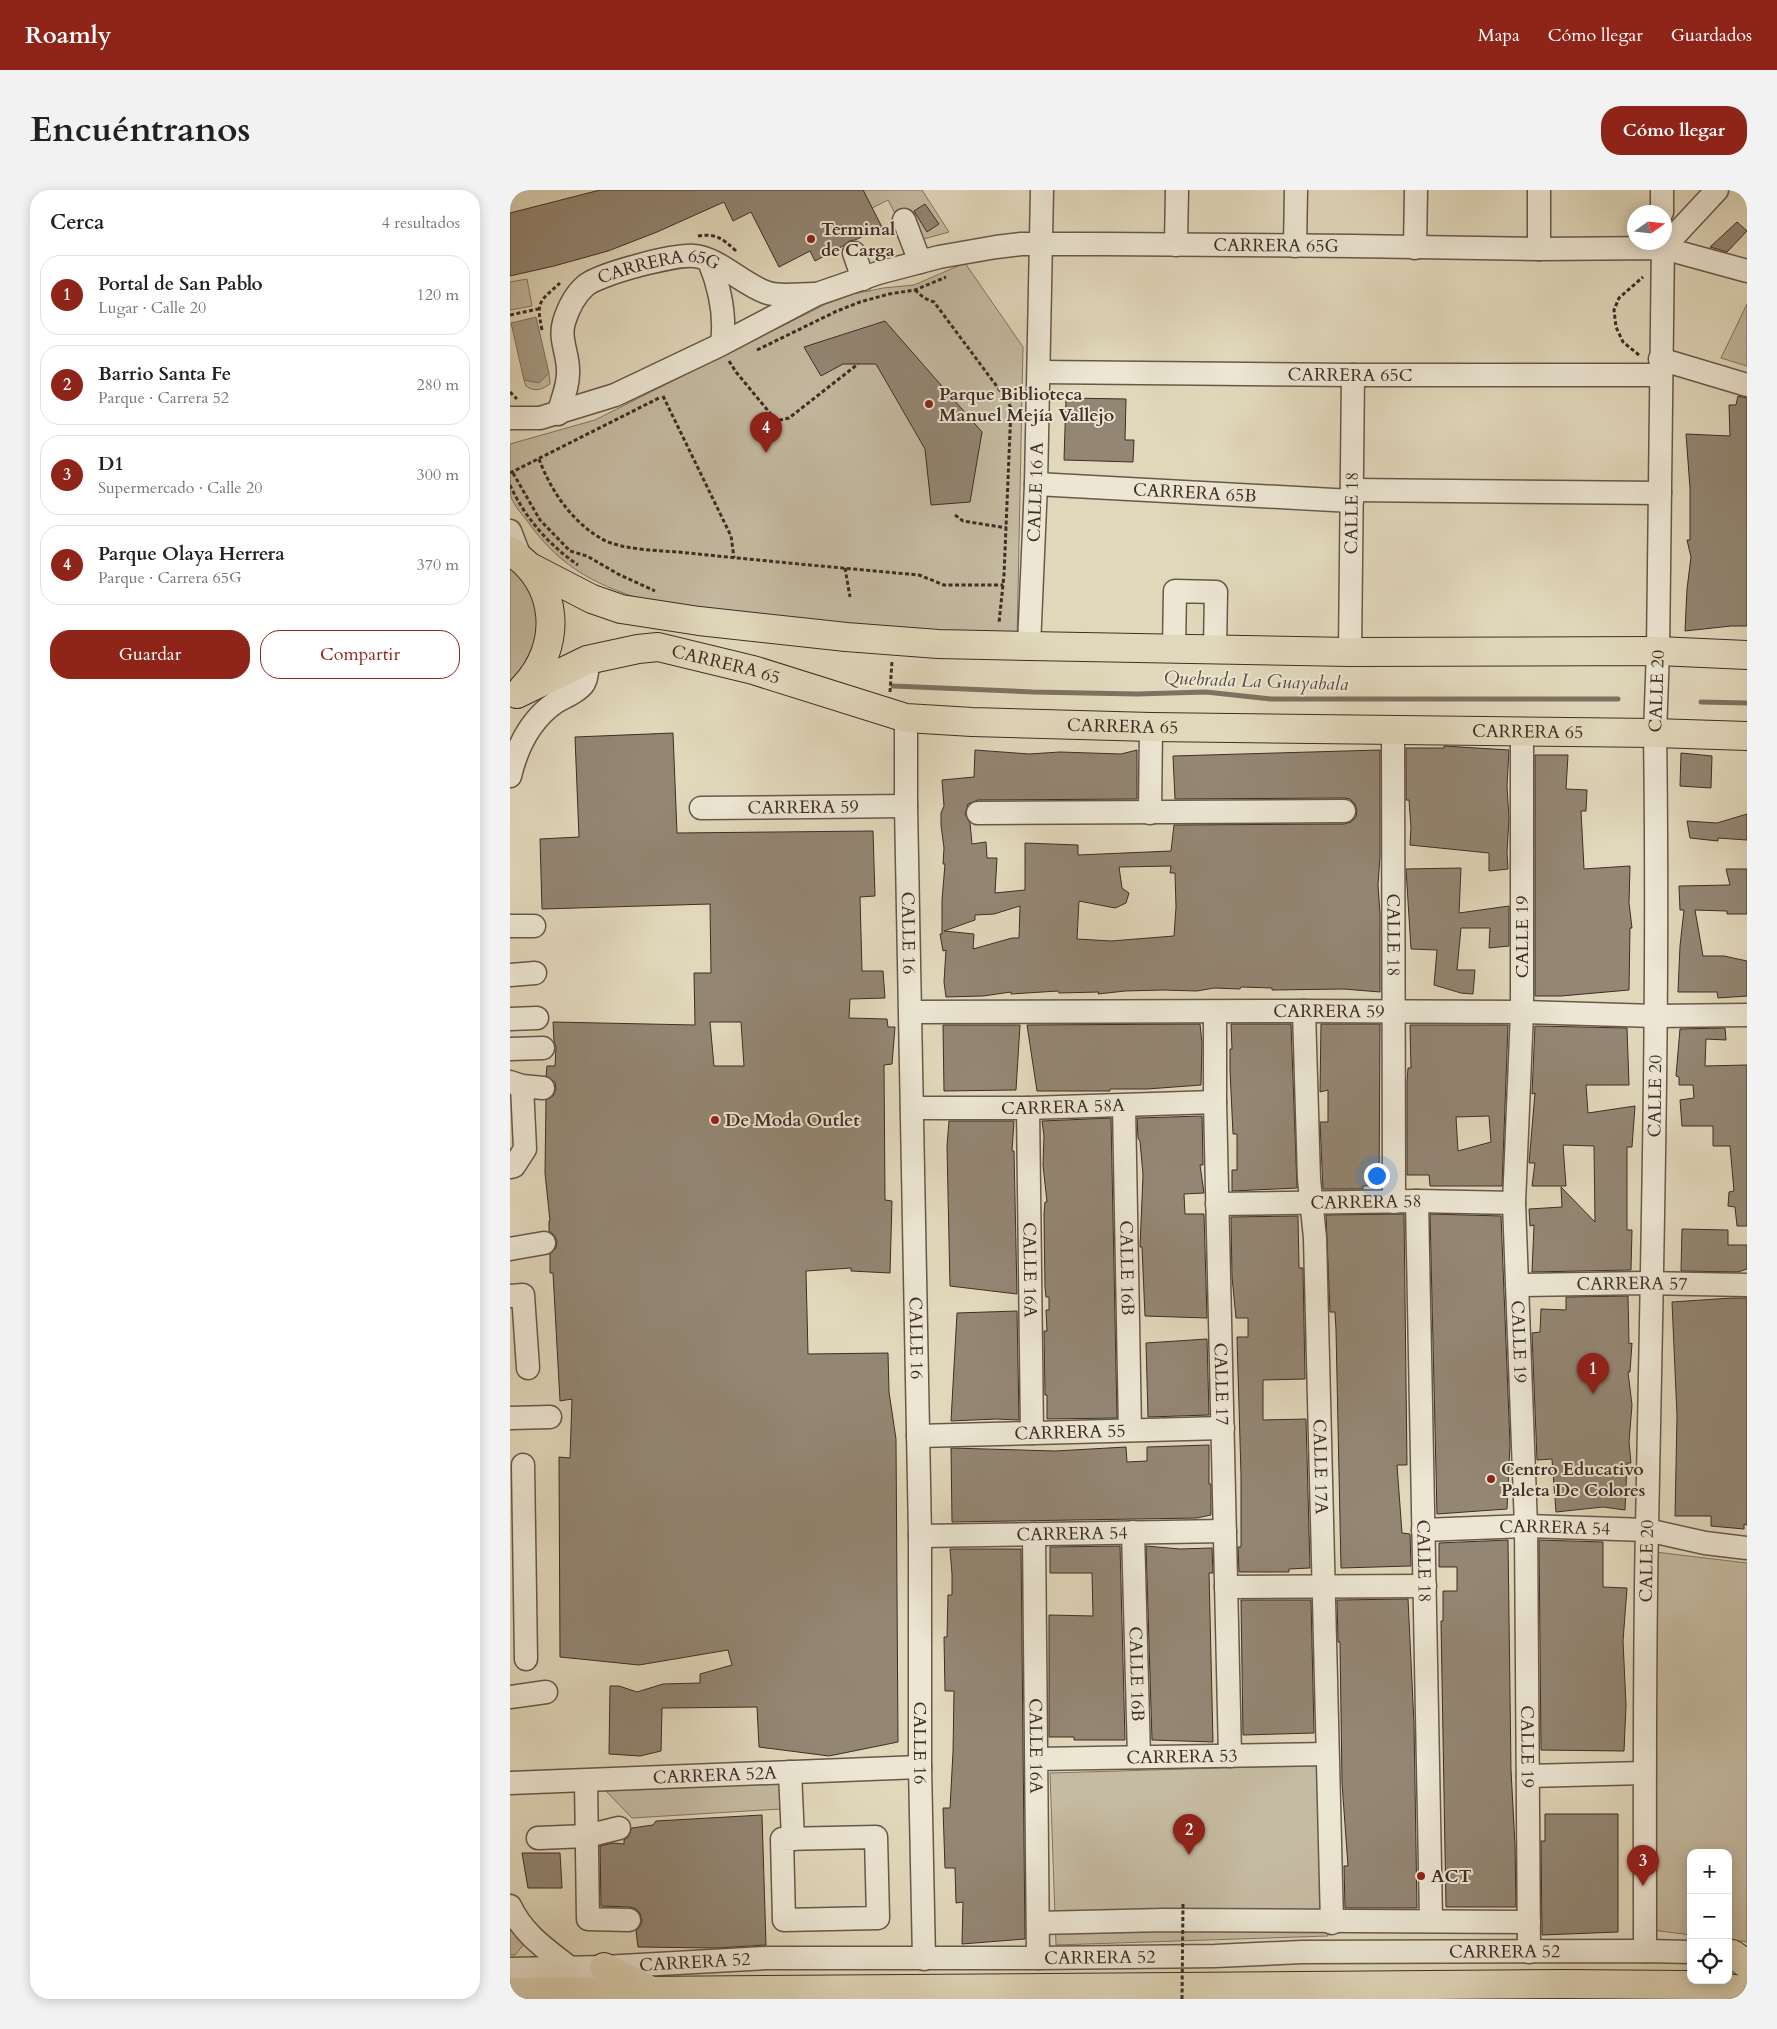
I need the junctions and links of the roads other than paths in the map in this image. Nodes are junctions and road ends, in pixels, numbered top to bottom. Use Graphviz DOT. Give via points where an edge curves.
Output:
graph roads {
  1 [pos="1042,190"];
  2 [pos="1177,190"];
  3 [pos="1296,190"];
  4 [pos="1416,190"];
  5 [pos="1539,190"];
  6 [pos="1662,190"];
  7 [pos="1717,190"];
  8 [pos="1662,205"];
  9 [pos="904,220"];
  10 [pos="1672,236"];
  11 [pos="1042,244"];
  12 [pos="1176,245"];
  13 [pos="1295,246"];
  14 [pos="1627,246"];
  15 [pos="1416,248"];
  16 [pos="1672,248"];
  17 [pos="1539,249"];
  18 [pos="1663,250"];
  19 [pos="854,253"];
  20 [pos="709,261"];
  21 [pos="920,262"];
  22 [pos="1747,272"];
  23 [pos="863,279"];
  24 [pos="817,294"];
  25 [pos="723,350"];
  26 [pos="1655,364"];
  27 [pos="568,370"];
  28 [pos="1040,372"];
  29 [pos="1353,375"];
  30 [pos="1747,385"];
  31 [pos="598,401"];
  32 [pos="514,408"];
  33 [pos="549,416"];
  34 [pos="510,434"];
  35 [pos="1036,484"];
  36 [pos="1660,493"];
  37 [pos="1352,495"];
  38 [pos="510,531"];
  39 [pos="520,558"];
  40 [pos="1029,646"];
  41 [pos="1174,648"];
  42 [pos="1215,649"];
  43 [pos="1658,651"];
  44 [pos="1350,652"];
  45 [pos="1747,655"];
  46 [pos="587,660"];
  47 [pos="513,697"];
  48 [pos="906,718"];
  49 [pos="1151,727"];
  50 [pos="1393,729"];
  51 [pos="1522,732"];
  52 [pos="1655,733"];
  53 [pos="1747,736"];
  54 [pos="510,776"];
  55 [pos="906,806"];
  56 [pos="701,808"];
  57 [pos="1344,811"];
  58 [pos="978,813"];
  59 [pos="1150,813"];
  60 [pos="510,926"];
  61 [pos="534,926"];
  62 [pos="535,973"];
  63 [pos="510,975"];
  64 [pos="1304,1010"];
  65 [pos="1392,1011"];
  66 [pos="911,1012"];
  67 [pos="1215,1012"];
  68 [pos="1522,1012"];
  69 [pos="1747,1015"];
  70 [pos="1655,1016"];
  71 [pos="537,1018"];
  72 [pos="510,1019"];
  73 [pos="543,1048"];
  74 [pos="510,1049"];
  75 [pos="525,1085"];
  76 [pos="1215,1102"];
  77 [pos="1124,1106"];
  78 [pos="912,1108"];
  79 [pos="1028,1108"];
  80 [pos="510,1168"];
  81 [pos="1417,1201"];
  82 [pos="1394,1202"];
  83 [pos="1312,1203"];
  84 [pos="1514,1203"];
  85 [pos="1217,1204"];
  86 [pos="544,1243"];
  87 [pos="510,1249"];
  88 [pos="1652,1284"];
  89 [pos="1517,1285"];
  90 [pos="1747,1285"];
  91 [pos="510,1296"];
  92 [pos="528,1368"];
  93 [pos="550,1417"];
  94 [pos="510,1418"];
  95 [pos="1222,1428"];
  96 [pos="1130,1430"];
  97 [pos="1032,1433"];
  98 [pos="918,1436"];
  99 [pos="523,1465"];
  100 [pos="1526,1526"];
  101 [pos="1423,1530"];
  102 [pos="1647,1530"];
  103 [pos="1225,1531"];
  104 [pos="1134,1532"];
  105 [pos="1034,1534"];
  106 [pos="920,1536"];
  107 [pos="1747,1548"];
  108 [pos="1425,1586"];
  109 [pos="1226,1587"];
  110 [pos="1324,1587"];
  111 [pos="517,1628"];
  112 [pos="526,1659"];
  113 [pos="546,1692"];
  114 [pos="510,1698"];
  115 [pos="1327,1754"];
  116 [pos="1230,1756"];
  117 [pos="1139,1758"];
  118 [pos="1037,1759"];
  119 [pos="920,1767"];
  120 [pos="790,1772"];
  121 [pos="1644,1773"];
  122 [pos="1528,1776"];
  123 [pos="586,1781"];
  124 [pos="510,1783"];
  125 [pos="619,1828"];
  126 [pos="587,1836"];
  127 [pos="538,1838"];
  128 [pos="794,1839"];
  129 [pos="510,1906"];
  130 [pos="629,1920"];
  131 [pos="1431,1920"];
  132 [pos="1529,1922"];
  133 [pos="1038,1923"];
  134 [pos="1332,1923"];
  135 [pos="1645,1951"];
  136 [pos="1529,1952"];
  137 [pos="1687,1952"];
  138 [pos="1038,1958"];
  139 [pos="924,1959"];
  140 [pos="602,1967"];
  141 [pos="510,1969"];
  142 [pos="570,1979"];
  143 [pos="649,1990"];
  144 [pos="1747,1990"];
  145 [pos="510,1992"];
  1 -- 11 [label="street, CALLE 16 A"];
  2 -- 12 [label="street"];
  3 -- 13 [label="street"];
  4 -- 15 [label="street"];
  5 -- 17 [label="street"];
  6 -- 8 [label="street"];
  7 -- 10 [label="street"];
  9 -- 21 [label="street"];
  11 -- 12 [label="street, CARRERA 65G"];
  11 -- 21 [label="street, CARRERA 65G" via="996,247"];
  11 -- 28 [label="street, CALLE 16 A"];
  12 -- 13 [label="street, CARRERA 65G"];
  13 -- 15 [label="street, CARRERA 65G"];
  14 -- 17 [label="street, CARRERA 65G"];
  15 -- 17 [label="street, CARRERA 65G"];
  16 -- 22 [label="street, CARRERA 65G"];
  18 -- 26 [label="street, CALLE 20"];
  19 -- 23 [label="street"];
  20 -- 24 [label="street, CARRERA 65G" via="770,293"];
  20 -- 25 [label="street" via="722,302"];
  20 -- 27 [label="street, CARRERA 65G" via="694,256 681,257 606,275 585,286 571,305 564,323 562,342"];
  21 -- 23 [label="street, CARRERA 65G"];
  23 -- 24 [label="street, CARRERA 65G"];
  24 -- 25 [label="street, CARRERA 65G"];
  25 -- 31 [label="street, CARRERA 65G"];
  26 -- 29 [label="street, CARRERA 65C"];
  26 -- 30 [label="street, CARRERA 65C"];
  26 -- 36 [label="street, CALLE 20"];
  27 -- 31 [label="street, CARRERA 65G" via="588,396"];
  27 -- 33 [label="street, CARRERA 65G" via="565,390"];
  28 -- 29 [label="street, CARRERA 65C"];
  28 -- 35 [label="street, CALLE 16 A"];
  29 -- 37 [label="street, CALLE 18"];
  31 -- 33 [label="street, CARRERA 65G"];
  32 -- 33 [label="street, CARRERA 65G"];
  33 -- 34 [label="street"];
  35 -- 37 [label="street, CARRERA 65B"];
  35 -- 40 [label="street, CALLE 16 A"];
  36 -- 37 [label="street, CARRERA 65B"];
  36 -- 43 [label="street, CALLE 20"];
  37 -- 44 [label="street, CALLE 18"];
  38 -- 39 [label="street"];
  39 -- 40 [label="main road, CARRERA 65" via="592,599 621,608 691,620 846,637"];
  39 -- 47 [label="main road" via="543,587 550,610 551,634 545,657 534,677"];
  40 -- 41 [label="main road, CARRERA 65"];
  41 -- 42 [label="main road, CARRERA 65"];
  41 -- 42 [label="street" via="1175,592 1216,592"];
  42 -- 44 [label="main road, CARRERA 65"];
  43 -- 44 [label="main road, CARRERA 65"];
  43 -- 45 [label="main road, CARRERA 65"];
  43 -- 52 [label="street, CALLE 20"];
  46 -- 47 [label="main road, CARRERA 65"];
  46 -- 48 [label="main road, CARRERA 65" via="658,647 753,670"];
  46 -- 54 [label="street" via="587,676 583,684 539,718 519,745"];
  48 -- 49 [label="main road, CARRERA 65"];
  48 -- 55 [label="street, CALLE 16"];
  49 -- 50 [label="main road, CARRERA 65"];
  49 -- 59 [label="street"];
  50 -- 51 [label="main road, CARRERA 65"];
  50 -- 65 [label="street, CALLE 18"];
  51 -- 52 [label="main road, CARRERA 65"];
  51 -- 68 [label="street, CALLE 19"];
  52 -- 53 [label="main road, CARRERA 65"];
  52 -- 70 [label="street, CALLE 20"];
  55 -- 56 [label="street, CARRERA 59"];
  55 -- 66 [label="street, CALLE 16"];
  57 -- 59 [label="street"];
  58 -- 59 [label="street"];
  60 -- 61 [label="street"];
  62 -- 63 [label="street"];
  64 -- 65 [label="street, CARRERA 59"];
  64 -- 67 [label="street, CARRERA 59"];
  64 -- 83 [label="street, CALLE 17A"];
  65 -- 68 [label="street, CARRERA 59"];
  65 -- 82 [label="street, CALLE 18"];
  66 -- 67 [label="street, CARRERA 59"];
  66 -- 78 [label="street, CALLE 16"];
  67 -- 76 [label="street, CALLE 17"];
  68 -- 70 [label="street, CARRERA 59"];
  68 -- 84 [label="street, CALLE 19"];
  69 -- 70 [label="street, CARRERA 59"];
  70 -- 88 [label="street, CALLE 20"];
  71 -- 72 [label="street"];
  73 -- 74 [label="street"];
  75 -- 80 [label="street" via="525,1149"];
  76 -- 77 [label="street, CARRERA 58A"];
  76 -- 85 [label="street, CALLE 17"];
  77 -- 79 [label="street, CARRERA 58A"];
  77 -- 96 [label="street, CALLE 16B"];
  78 -- 79 [label="street, CARRERA 58A"];
  78 -- 98 [label="street, CALLE 16"];
  79 -- 97 [label="street, CALLE 16A"];
  81 -- 82 [label="street, CARRERA 58"];
  81 -- 84 [label="street, CARRERA 58"];
  81 -- 101 [label="street, CALLE 18"];
  82 -- 83 [label="street, CARRERA 58"];
  83 -- 85 [label="street, CARRERA 58"];
  83 -- 110 [label="street, CALLE 17A"];
  84 -- 89 [label="street, CALLE 19"];
  85 -- 95 [label="street, CALLE 17"];
  86 -- 87 [label="street"];
  88 -- 89 [label="street, CARRERA 57"];
  88 -- 90 [label="street, CARRERA 57"];
  88 -- 102 [label="street, CALLE 20"];
  89 -- 100 [label="street, CALLE 19"];
  91 -- 92 [label="street" via="523,1295"];
  93 -- 94 [label="street"];
  95 -- 96 [label="street, CARRERA 55"];
  95 -- 103 [label="street, CALLE 17"];
  96 -- 97 [label="street, CARRERA 55"];
  97 -- 98 [label="street, CARRERA 55"];
  98 -- 106 [label="street, CALLE 16"];
  99 -- 111 [label="street"];
  100 -- 101 [label="street, CARRERA 54"];
  100 -- 102 [label="street, CARRERA 54"];
  100 -- 122 [label="street, CALLE 19"];
  101 -- 108 [label="street, CALLE 18"];
  102 -- 107 [label="street, CARRERA 54" via="1705,1543"];
  102 -- 121 [label="street, CALLE 20"];
  103 -- 104 [label="street, CARRERA 54"];
  103 -- 109 [label="street, CALLE 17"];
  104 -- 105 [label="street, CARRERA 54"];
  104 -- 117 [label="street, CALLE 16B"];
  105 -- 106 [label="street, CARRERA 54"];
  105 -- 118 [label="street, CALLE 16A"];
  106 -- 119 [label="street, CALLE 16"];
  108 -- 110 [label="street"];
  108 -- 131 [label="street, CALLE 18"];
  109 -- 110 [label="street"];
  109 -- 116 [label="street, CALLE 17"];
  110 -- 115 [label="street, CALLE 17A"];
  111 -- 112 [label="street"];
  113 -- 114 [label="street"];
  115 -- 116 [label="street, CARRERA 53"];
  115 -- 134 [label="street, CALLE 17A"];
  116 -- 117 [label="street, CARRERA 53"];
  117 -- 118 [label="street, CARRERA 53"];
  118 -- 133 [label="street, CALLE 16A"];
  119 -- 120 [label="street, CARRERA 52A"];
  119 -- 139 [label="street, CALLE 16"];
  120 -- 123 [label="street, CARRERA 52A"];
  120 -- 128 [label="street"];
  121 -- 122 [label="street"];
  121 -- 135 [label="street, CALLE 20"];
  122 -- 132 [label="street, CALLE 19"];
  123 -- 124 [label="street, CARRERA 52A"];
  123 -- 126 [label="street"];
  125 -- 126 [label="street"];
  126 -- 127 [label="street"];
  126 -- 130 [label="street" via="588,1920"];
  128 -- 128 [label="street" via="782,1839 784,1920 878,1918 876,1837"];
  129 -- 142 [label="street" via="517,1921"];
  131 -- 132 [label="street, CARRERA 52"];
  131 -- 134 [label="street, CARRERA 52"];
  132 -- 136 [label="street, CALLE 19"];
  133 -- 134 [label="street, CARRERA 52" via="1164,1920"];
  133 -- 138 [label="street, CALLE 16A"];
  135 -- 136 [label="street, CARRERA 52"];
  135 -- 137 [label="street, CARRERA 52"];
  136 -- 138 [label="street, CARRERA 52" via="1302,1952"];
  138 -- 139 [label="street, CARRERA 52"];
  139 -- 140 [label="street, CARRERA 52" via="766,1958"];
  140 -- 142 [label="main road"];
  140 -- 143 [label="main road"];
  141 -- 142 [label="street, CARRERA 52"];
  142 -- 143 [label="main road, CARRERA 52"];
  142 -- 145 [label="main road, CARRERA 52"];
  143 -- 144 [label="main road, CARRERA 52" via="1562,1984 1686,1985"];
}
